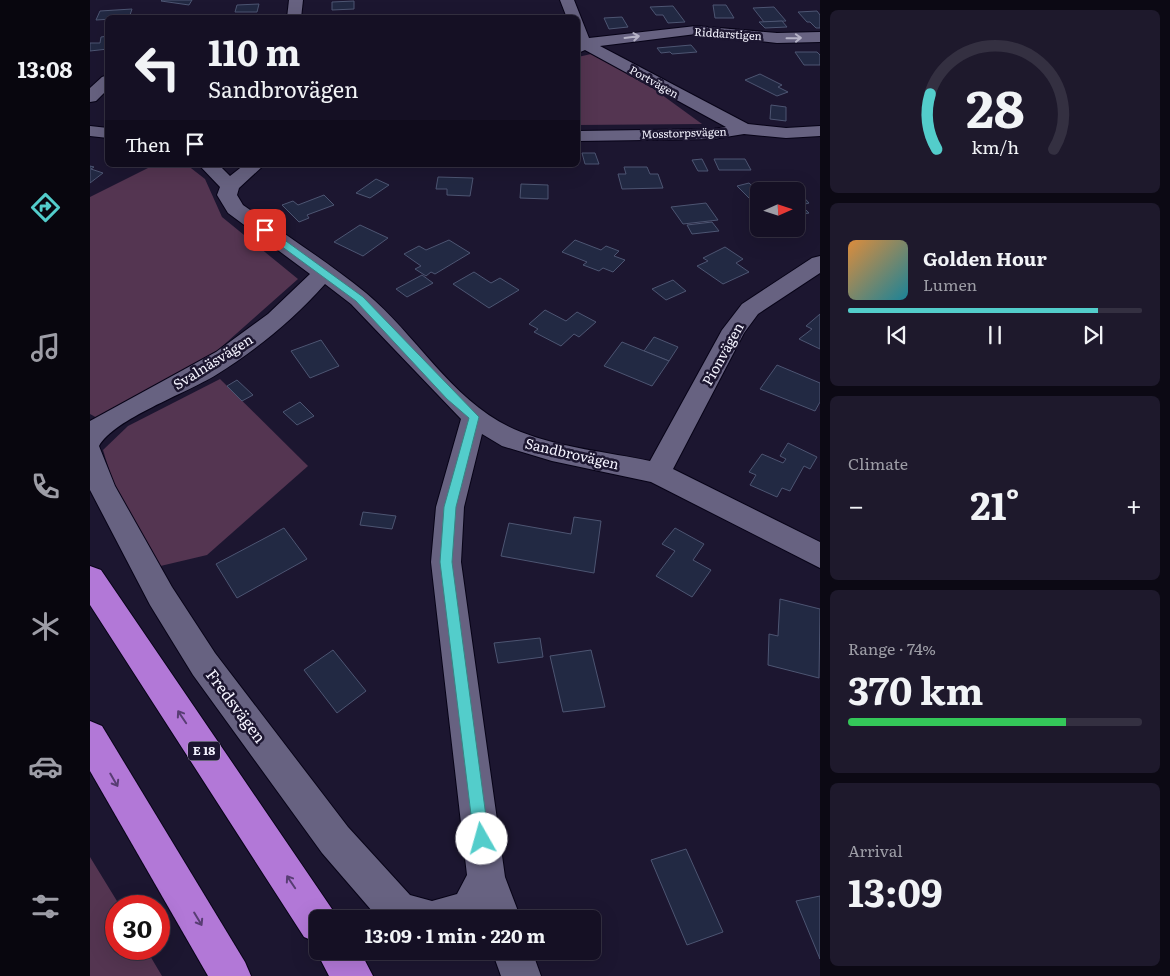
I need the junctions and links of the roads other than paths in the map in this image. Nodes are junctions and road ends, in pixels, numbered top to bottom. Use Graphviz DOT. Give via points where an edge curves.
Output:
graph roads {
  1 [pos="296,0"];
  2 [pos="567,0"];
  3 [pos="294,15"];
  4 [pos="574,15"];
  5 [pos="820,37"];
  6 [pos="580,46"];
  7 [pos="105,83"];
  8 [pos="90,97"];
  9 [pos="744,129"];
  10 [pos="90,131"];
  11 [pos="820,131"];
  12 [pos="105,132"];
  13 [pos="580,136"];
  14 [pos="210,167"];
  15 [pos="253,167"];
  16 [pos="230,186"];
  17 [pos="820,263"];
  18 [pos="323,273"];
  19 [pos="474,417"];
  20 [pos="90,442"];
  21 [pos="657,473"];
  22 [pos="820,556"];
  23 [pos="90,579"];
  24 [pos="90,738"];
  25 [pos="486,877"];
  26 [pos="309,910"];
  27 [pos="397,910"];
  28 [pos="470,910"];
  29 [pos="498,910"];
  30 [pos="342,960"];
  31 [pos="515,960"];
  32 [pos="232,976"];
  33 [pos="353,976"];
  34 [pos="521,976"];
  1 -- 3 [label="street"];
  2 -- 4 [label="street"];
  6 -- 5 [label="street, Riddarstigen, one-way" via="696,30 777,38"];
  6 -- 9 [label="street, Portvägen"];
  7 -- 8 [label="street"];
  9 -- 11 [label="street, Mosstorpsvägen"];
  9 -- 13 [label="street, Mosstorpsvägen" via="713,134"];
  10 -- 12 [label="street"];
  14 -- 16 [label="street"];
  15 -- 16 [label="street"];
  16 -- 18 [label="street, Sandbrovägen" via="227,195 236,208"];
  17 -- 21 [label="street, Pionvägen" via="750,309 734,330"];
  18 -- 19 [label="street, Sandbrovägen" via="359,299"];
  18 -- 20 [label="street, Svalnäsvägen" via="296,304 247,344 188,380 107,421"];
  19 -- 21 [label="street, Sandbrovägen" via="511,439"];
  19 -- 25 [label="street" via="450,507 446,562"];
  20 -- 27 [label="street, Fredsvägen" via="102,487 161,596 204,664 335,840"];
  21 -- 22 [label="street, Sandbrovägen"];
  26 -- 23 [label="highway, E 18, one-way"];
  24 -- 32 [label="highway, one-way"];
  25 -- 28 [label="street"];
  25 -- 29 [label="street"];
  30 -- 33 [label="highway"];
  31 -- 34 [label="street"];
}
